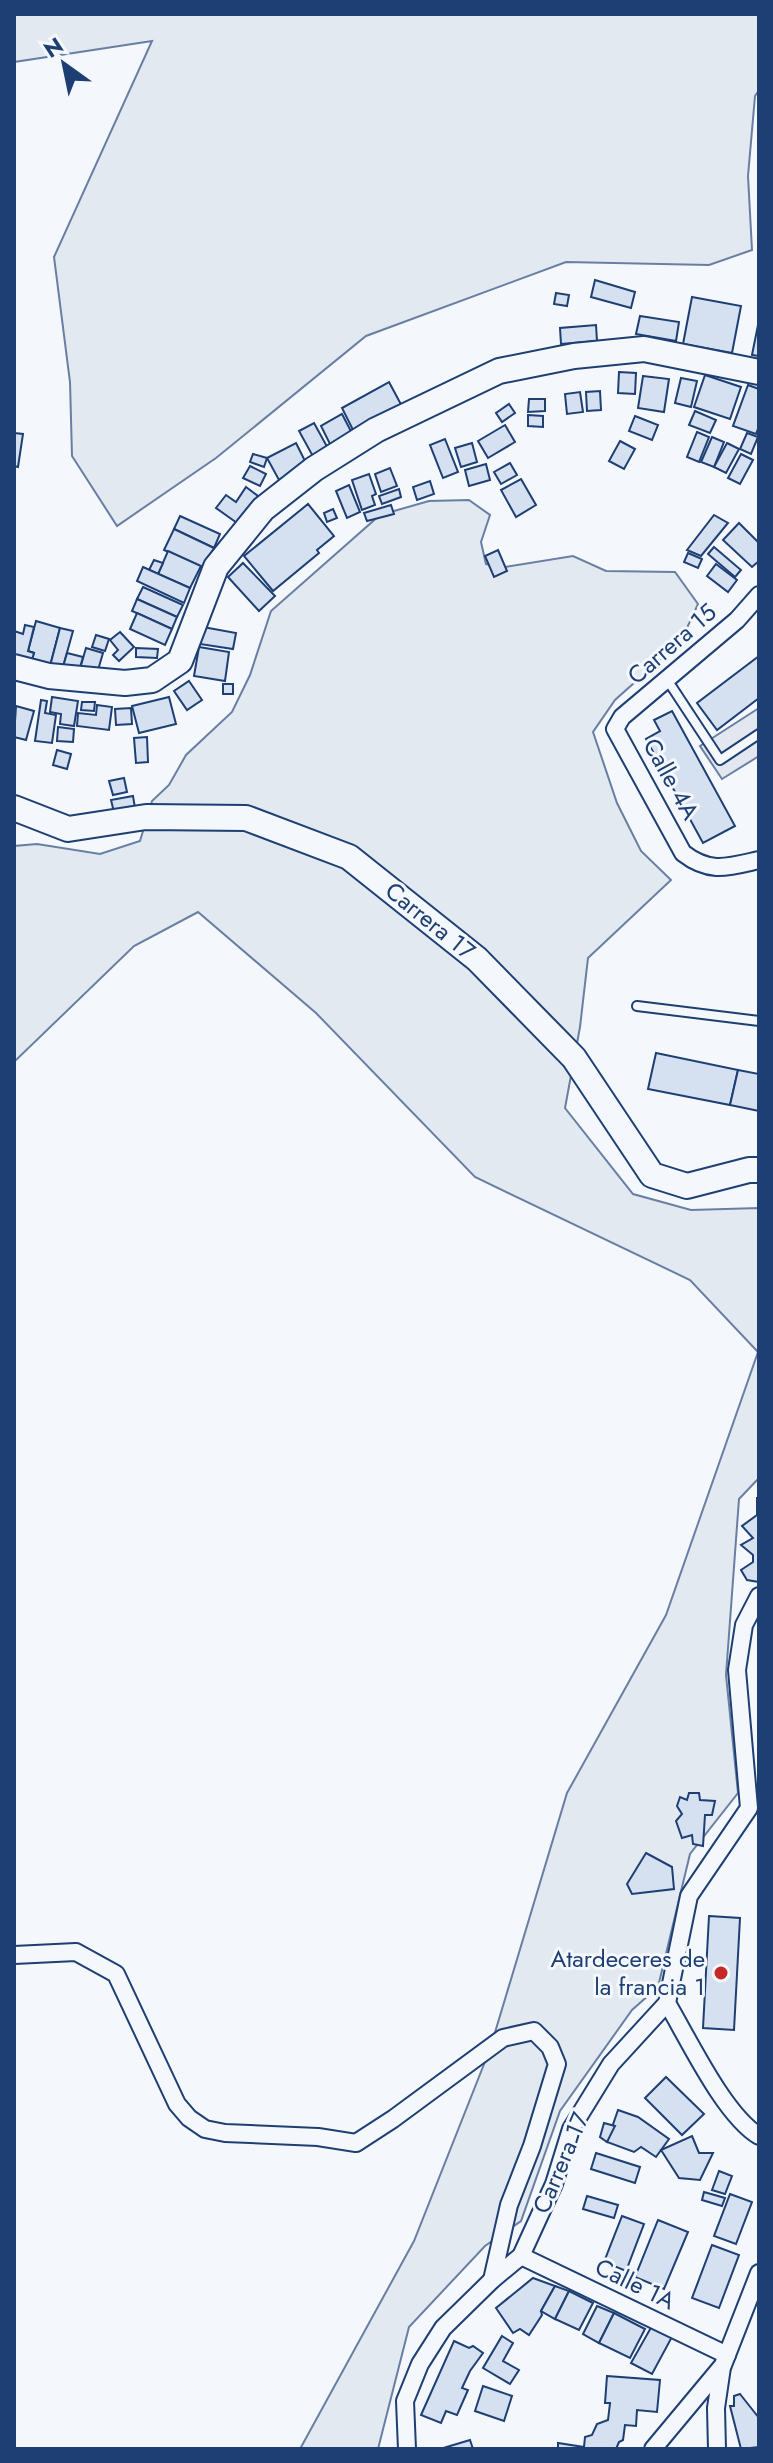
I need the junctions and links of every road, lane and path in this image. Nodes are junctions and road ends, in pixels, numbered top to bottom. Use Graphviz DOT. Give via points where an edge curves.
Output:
graph roads {
  1 [pos="759,372"];
  2 [pos="759,595"];
  3 [pos="14,667"];
  4 [pos="668,681"];
  5 [pos="615,729"];
  6 [pos="759,734"];
  7 [pos="14,808"];
  8 [pos="759,860"];
  9 [pos="637,1006"];
  10 [pos="759,1021"];
  11 [pos="759,1170"];
  12 [pos="759,1596"];
  13 [pos="14,1955"];
  14 [pos="667,2003"];
  15 [pos="759,2136"];
  16 [pos="521,2256"];
  17 [pos="759,2273"];
  18 [pos="492,2280"];
  19 [pos="725,2360"];
  20 [pos="407,2449"];
  21 [pos="653,2449"];
  22 [pos="717,2449"];
  1 -- 3 [label="street" via="644,349 499,371 376,430 263,509 216,567 180,661 152,680 125,683 49,676"];
  2 -- 4 [label="street, Carrera 15"];
  4 -- 5 [label="street, Carrera 15" via="622,717"];
  4 -- 6 [label="lane" via="720,760"];
  5 -- 8 [label="street, Calle 4A" via="683,853 698,864 719,868"];
  7 -- 11 [label="street, Carrera 17" via="68,829 146,817 246,818 349,857 477,959 574,1058 652,1175 687,1186"];
  9 -- 10 [label="lane"];
  12 -- 14 [label="street" via="744,1625 737,1670 749,1808 689,1896"];
  13 -- 18 [label="street" via="76,1952 116,1974 177,2104 205,2129 225,2133 356,2143 503,2038 534,2031 557,2064 509,2205"];
  14 -- 15 [label="street" via="729,2106 745,2128"];
  14 -- 16 [label="street, Carrera 17" via="611,2064 571,2129 554,2184"];
  16 -- 18 [label="street, Carrera 17"];
  16 -- 19 [label="street, Calle 1A"];
  17 -- 19 [label="street"];
  18 -- 20 [label="street, Carrera 17" via="443,2328 420,2364 405,2401"];
  19 -- 21 [label="street"];
  19 -- 22 [label="street" via="716,2408"];
}
